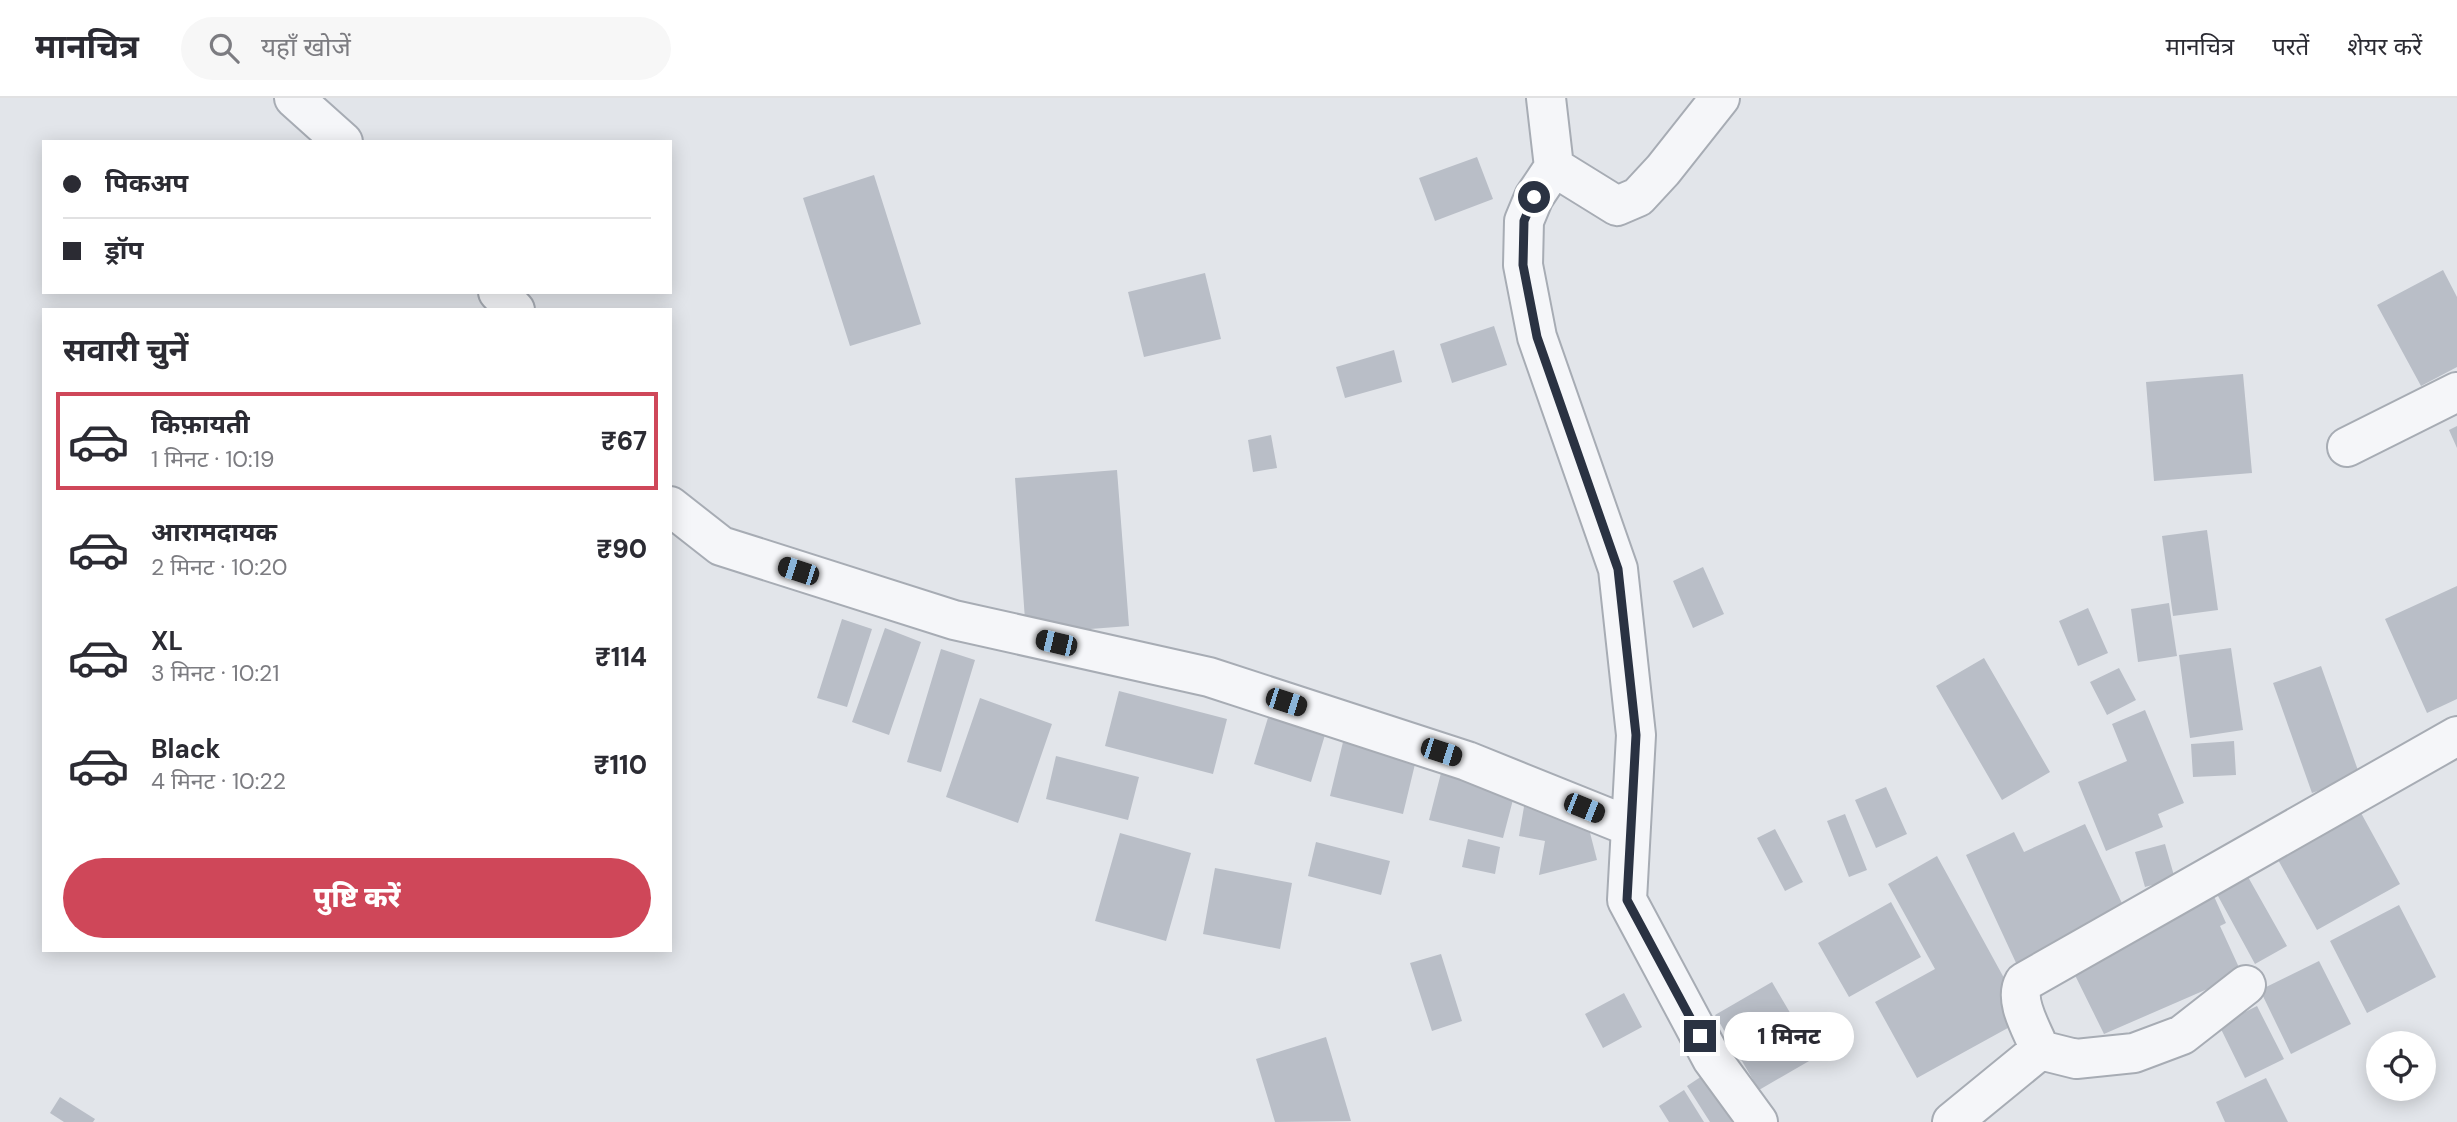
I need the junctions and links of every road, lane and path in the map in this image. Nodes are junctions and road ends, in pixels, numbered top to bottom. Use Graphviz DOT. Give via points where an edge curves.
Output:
graph roads {
  1 [pos="294,98"];
  2 [pos="1546,98"];
  3 [pos="1720,98"];
  4 [pos="341,140"];
  5 [pos="1554,167"];
  6 [pos="500,294"];
  7 [pos="512,308"];
  8 [pos="2457,392"];
  9 [pos="2347,447"];
  10 [pos="672,508"];
  11 [pos="2457,736"];
  12 [pos="1631,827"];
  13 [pos="2246,985"];
  14 [pos="2040,1050"];
  15 [pos="1758,1122"];
  16 [pos="1952,1122"];
  1 -- 4 [label="street"];
  2 -- 5 [label="street"];
  3 -- 5 [label="street" via="1655,179 1637,197 1617,206"];
  5 -- 12 [label="street" via="1524,221 1523,265 1537,337 1618,569 1636,735"];
  6 -- 7 [label="street"];
  8 -- 9 [label="street"];
  10 -- 12 [label="street" via="721,546 954,620 1209,677 1466,761"];
  11 -- 14 [label="street" via="2024,982 2019,990 2021,1002"];
  12 -- 15 [label="street" via="1627,900 1712,1059"];
  13 -- 14 [label="street" via="2182,1035 2134,1053 2076,1059"];
  14 -- 16 [label="street"];
}
